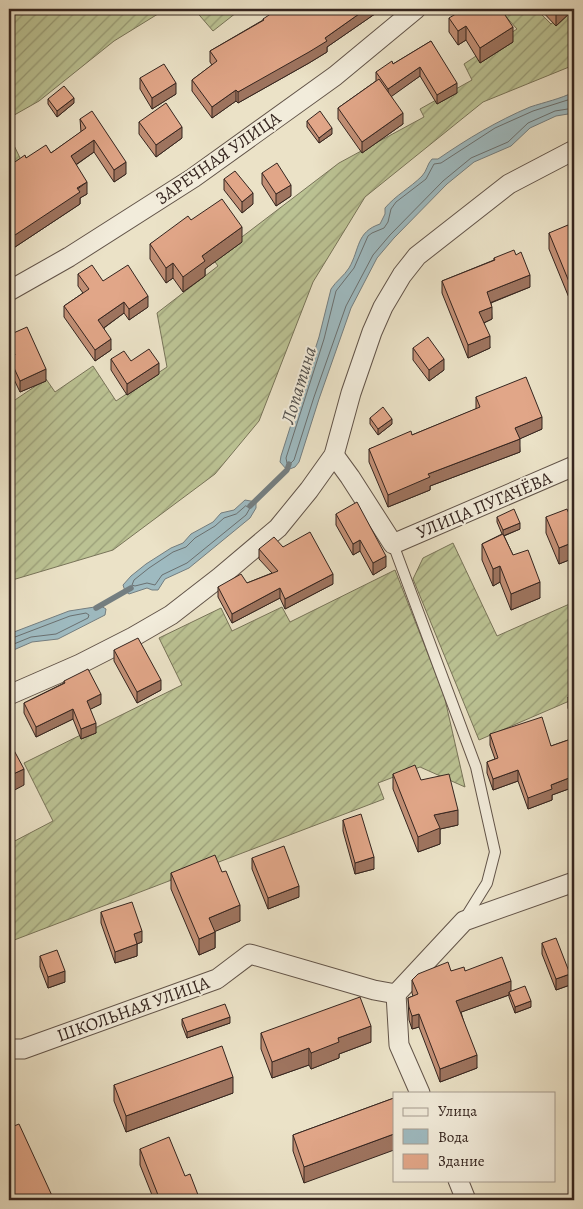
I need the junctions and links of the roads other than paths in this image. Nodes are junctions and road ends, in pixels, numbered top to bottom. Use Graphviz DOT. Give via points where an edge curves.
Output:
graph roads {
  1 [pos="416,9"];
  2 [pos="574,150"];
  3 [pos="9,291"];
  4 [pos="334,456"];
  5 [pos="574,466"];
  6 [pos="394,544"];
  7 [pos="9,695"];
  8 [pos="574,882"];
  9 [pos="464,921"];
  10 [pos="396,994"];
  11 [pos="9,1049"];
  12 [pos="420,1092"];
  13 [pos="459,1182"];
  14 [pos="466,1200"];
  1 -- 3 [label="street, ЗАРЕЧНАЯ УЛИЦА" via="335,76 193,178"];
  2 -- 4 [label="street" via="509,184 417,256 402,275 372,332"];
  4 -- 6 [label="street"];
  4 -- 7 [label="street" via="278,528 171,615 80,664"];
  5 -- 6 [label="street, УЛИЦА ПУГАЧЁВА"];
  6 -- 9 [label="lane" via="476,767 495,852 487,883"];
  8 -- 9 [label="street"];
  9 -- 10 [label="street"];
  10 -- 11 [label="street, ШКОЛЬНАЯ УЛИЦА" via="250,954 217,979 23,1049"];
  10 -- 12 [label="street" via="400,1045"];
  13 -- 14 [label="street"];
}
